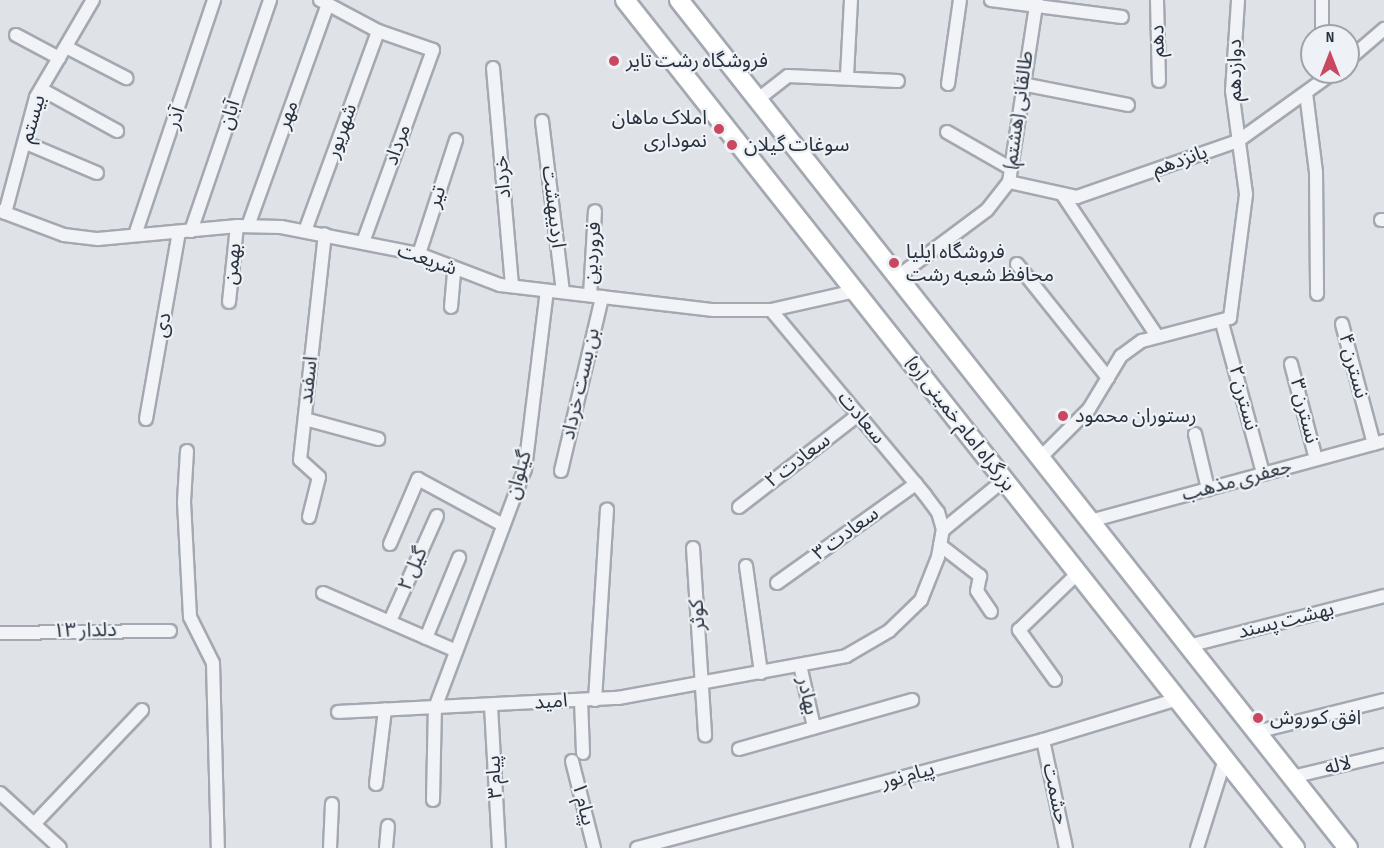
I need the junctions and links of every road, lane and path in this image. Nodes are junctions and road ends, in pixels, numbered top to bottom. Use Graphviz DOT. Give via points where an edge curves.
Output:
graph roads {
  1 [pos="93,0"];
  2 [pos="214,0"];
  3 [pos="270,0"];
  4 [pos="625,0"];
  5 [pos="679,0"];
  6 [pos="851,0"];
  7 [pos="960,0"];
  8 [pos="991,0"];
  9 [pos="1157,0"];
  10 [pos="1238,0"];
  11 [pos="1322,0"];
  12 [pos="324,2"];
  13 [pos="1036,3"];
  14 [pos="1122,17"];
  15 [pos="1322,24"];
  16 [pos="1384,29"];
  17 [pos="378,31"];
  18 [pos="16,34"];
  19 [pos="1360,50"];
  20 [pos="62,53"];
  21 [pos="493,68"];
  22 [pos="847,76"];
  23 [pos="126,78"];
  24 [pos="898,81"];
  25 [pos="1159,81"];
  26 [pos="948,84"];
  27 [pos="1022,84"];
  28 [pos="1315,84"];
  29 [pos="41,89"];
  30 [pos="1306,93"];
  31 [pos="757,100"];
  32 [pos="1128,105"];
  33 [pos="542,121"];
  34 [pos="117,131"];
  35 [pos="947,132"];
  36 [pos="456,140"];
  37 [pos="1238,141"];
  38 [pos="26,143"];
  39 [pos="1010,168"];
  40 [pos="97,173"];
  41 [pos="1009,182"];
  42 [pos="1062,194"];
  43 [pos="595,211"];
  44 [pos="3,212"];
  45 [pos="242,226"];
  46 [pos="305,231"];
  47 [pos="185,232"];
  48 [pos="325,234"];
  49 [pos="135,235"];
  50 [pos="364,240"];
  51 [pos="419,254"];
  52 [pos="1017,264"];
  53 [pos="454,269"];
  54 [pos="897,277"];
  55 [pos="512,286"];
  56 [pos="547,291"];
  57 [pos="855,291"];
  58 [pos="563,292"];
  59 [pos="1317,294"];
  60 [pos="596,296"];
  61 [pos="229,302"];
  62 [pos="451,307"];
  63 [pos="771,310"];
  64 [pos="1222,323"];
  65 [pos="1342,324"];
  66 [pos="1157,336"];
  67 [pos="1291,363"];
  68 [pos="1108,378"];
  69 [pos="858,415"];
  70 [pos="305,418"];
  71 [pos="146,419"];
  72 [pos="1195,434"];
  73 [pos="378,440"];
  74 [pos="1379,442"];
  75 [pos="187,451"];
  76 [pos="1040,458"];
  77 [pos="1316,459"];
  78 [pos="561,471"];
  79 [pos="1263,473"];
  80 [pos="1004,480"];
  81 [pos="916,484"];
  82 [pos="1208,489"];
  83 [pos="739,507"];
  84 [pos="607,509"];
  85 [pos="437,516"];
  86 [pos="309,517"];
  87 [pos="1090,521"];
  88 [pos="503,525"];
  89 [pos="943,530"];
  90 [pos="390,544"];
  91 [pos="940,545"];
  92 [pos="693,548"];
  93 [pos="459,558"];
  94 [pos="746,566"];
  95 [pos="1078,573"];
  96 [pos="777,583"];
  97 [pos="323,593"];
  98 [pos="1384,596"];
  99 [pos="991,612"];
  100 [pos="390,621"];
  101 [pos="170,631"];
  102 [pos="0,633"];
  103 [pos="426,638"];
  104 [pos="1188,646"];
  105 [pos="454,650"];
  106 [pos="800,665"];
  107 [pos="761,673"];
  108 [pos="1055,680"];
  109 [pos="703,683"];
  110 [pos="1178,699"];
  111 [pos="581,700"];
  112 [pos="595,700"];
  113 [pos="912,700"];
  114 [pos="1384,700"];
  115 [pos="491,706"];
  116 [pos="435,708"];
  117 [pos="142,710"];
  118 [pos="385,710"];
  119 [pos="338,712"];
  120 [pos="814,727"];
  121 [pos="1256,732"];
  122 [pos="705,736"];
  123 [pos="1043,740"];
  124 [pos="739,749"];
  125 [pos="584,753"];
  126 [pos="1384,755"];
  127 [pos="1225,759"];
  128 [pos="572,761"];
  129 [pos="1292,777"];
  130 [pos="376,784"];
  131 [pos="0,793"];
  132 [pos="433,800"];
  133 [pos="332,804"];
  134 [pos="33,824"];
  135 [pos="388,826"];
  136 [pos="60,848"];
  137 [pos="218,848"];
  138 [pos="330,848"];
  139 [pos="386,848"];
  140 [pos="500,848"];
  141 [pos="594,848"];
  142 [pos="637,848"];
  143 [pos="1066,848"];
  144 [pos="1197,848"];
  145 [pos="1295,848"];
  146 [pos="1348,848"];
  1 -- 20 [label="street, بیستم"];
  2 -- 49 [label="street, آذر"];
  3 -- 47 [label="street, آبان"];
  4 -- 57 [label="highway, بزرگراه امام خمینی (ره)"];
  5 -- 31 [label="highway"];
  6 -- 22 [label="street"];
  7 -- 26 [label="street"];
  8 -- 13 [label="street"];
  9 -- 25 [label="street, دهم"];
  10 -- 37 [label="street, دوازدهم" via="1232,91"];
  11 -- 15 [label="street"];
  12 -- 17 [label="street"];
  12 -- 45 [label="street, مهر"];
  13 -- 14 [label="street"];
  13 -- 27 [label="street, طالقانی (هشتم)"];
  16 -- 19 [label="street"];
  17 -- 46 [label="street, شهریور"];
  17 -- 50 [label="street, مرداد" via="433,50"];
  18 -- 20 [label="street"];
  20 -- 23 [label="street"];
  20 -- 29 [label="street, بیستم"];
  21 -- 55 [label="street, خرداد"];
  22 -- 24 [label="street"];
  22 -- 31 [label="street" via="789,76"];
  27 -- 32 [label="street"];
  27 -- 39 [label="street, طالقانی (هشتم)"];
  28 -- 30 [label="street, پانزدهم"];
  29 -- 34 [label="street"];
  29 -- 38 [label="street, بیستم"];
  30 -- 37 [label="street, پانزدهم"];
  30 -- 59 [label="street" via="1316,172"];
  31 -- 54 [label="highway"];
  33 -- 58 [label="street, اردیبهشت"];
  35 -- 39 [label="street"];
  36 -- 51 [label="street, تیر"];
  37 -- 42 [label="street, پانزدهم" via="1077,197"];
  37 -- 64 [label="street, دوازدهم" via="1246,194 1230,318"];
  38 -- 40 [label="street"];
  38 -- 44 [label="street, بیستم"];
  39 -- 41 [label="street, طالقانی (هشتم)"];
  41 -- 42 [label="street, پانزدهم"];
  41 -- 54 [label="street, طالقانی (هشتم)" via="987,210"];
  42 -- 66 [label="street"];
  43 -- 60 [label="street, فروردین"];
  44 -- 49 [label="street, شریعت" via="64,235 98,239"];
  45 -- 46 [label="street, شریعت"];
  45 -- 47 [label="street, شریعت"];
  45 -- 61 [label="street, بهمن"];
  46 -- 48 [label="street, شریعت"];
  47 -- 49 [label="street, شریعت"];
  47 -- 71 [label="street, دی"];
  48 -- 50 [label="street, شریعت"];
  48 -- 70 [label="street, اسفند"];
  50 -- 51 [label="street, شریعت"];
  51 -- 53 [label="street, شریعت"];
  52 -- 68 [label="street"];
  53 -- 55 [label="street, شریعت"];
  53 -- 62 [label="street"];
  54 -- 76 [label="highway"];
  55 -- 56 [label="street, شریعت"];
  56 -- 58 [label="street, شریعت"];
  56 -- 88 [label="street, گیلوان" via="525,470"];
  57 -- 63 [label="street, شریعت"];
  57 -- 80 [label="highway, بزرگراه امام خمینی (ره)"];
  58 -- 60 [label="street, شریعت"];
  60 -- 63 [label="street, شریعت" via="714,310"];
  60 -- 78 [label="street, بن بست خرداد"];
  63 -- 69 [label="street, سعادت"];
  64 -- 66 [label="street"];
  64 -- 79 [label="street, نسترن ۲"];
  65 -- 74 [label="street, نسترن ۴"];
  66 -- 68 [label="street" via="1121,356"];
  67 -- 77 [label="street, نسترن ۳"];
  68 -- 76 [label="street" via="1089,409"];
  69 -- 81 [label="street, سعادت"];
  69 -- 83 [label="street, سعادت ۲"];
  70 -- 73 [label="street"];
  70 -- 86 [label="street, اسفند" via="300,460 319,477"];
  72 -- 82 [label="street"];
  74 -- 77 [label="street, جعفری مذهب"];
  75 -- 137 [label="street" via="184,502 190,617 213,663"];
  76 -- 87 [label="highway"];
  77 -- 79 [label="street, جعفری مذهب"];
  79 -- 82 [label="street, جعفری مذهب"];
  80 -- 89 [label="street"];
  80 -- 95 [label="highway, بزرگراه امام خمینی (ره)"];
  81 -- 89 [label="street, سعادت" via="938,512"];
  81 -- 96 [label="street, سعادت ۳"];
  82 -- 87 [label="street, جعفری مذهب"];
  84 -- 112 [label="street"];
  85 -- 100 [label="street, گیل ۲"];
  87 -- 104 [label="highway"];
  88 -- 90 [label="street" via="418,479"];
  88 -- 105 [label="street, گیلوان"];
  89 -- 91 [label="street, امید"];
  91 -- 99 [label="street" via="980,576 976,591"];
  91 -- 106 [label="street, امید" via="921,600 890,631 846,656"];
  92 -- 109 [label="street, کوثر"];
  93 -- 103 [label="street"];
  94 -- 107 [label="street"];
  95 -- 108 [label="street" via="1019,630"];
  95 -- 110 [label="highway, بزرگراه امام خمینی (ره)"];
  97 -- 100 [label="street"];
  98 -- 104 [label="street, بهشت پسند"];
  100 -- 103 [label="street"];
  101 -- 102 [label="street, دلدار ۱۳"];
  103 -- 105 [label="street"];
  104 -- 121 [label="highway"];
  105 -- 116 [label="street, گیلوان"];
  106 -- 107 [label="street, امید"];
  106 -- 120 [label="street, بهادر"];
  107 -- 109 [label="street, امید"];
  109 -- 112 [label="street, امید"];
  109 -- 122 [label="street, کوثر"];
  110 -- 123 [label="street, پیام نور"];
  110 -- 127 [label="highway, بزرگراه امام خمینی (ره)"];
  111 -- 112 [label="street, امید"];
  111 -- 115 [label="street, امید"];
  111 -- 125 [label="street"];
  113 -- 120 [label="street"];
  114 -- 121 [label="street"];
  115 -- 116 [label="street, امید"];
  115 -- 140 [label="street, پیام ۳"];
  116 -- 118 [label="street, امید"];
  116 -- 132 [label="street, گیلوان"];
  117 -- 134 [label="street"];
  118 -- 119 [label="street, امید"];
  118 -- 130 [label="street"];
  120 -- 124 [label="street"];
  121 -- 129 [label="highway"];
  123 -- 142 [label="street, پیام نور"];
  123 -- 143 [label="street, حشمت"];
  126 -- 129 [label="street, لاله"];
  127 -- 144 [label="street"];
  127 -- 145 [label="highway, بزرگراه امام خمینی (ره)"];
  128 -- 141 [label="street, پیام ۱"];
  129 -- 146 [label="highway"];
  131 -- 134 [label="street"];
  133 -- 138 [label="street"];
  134 -- 136 [label="street"];
  135 -- 139 [label="street"];
}
